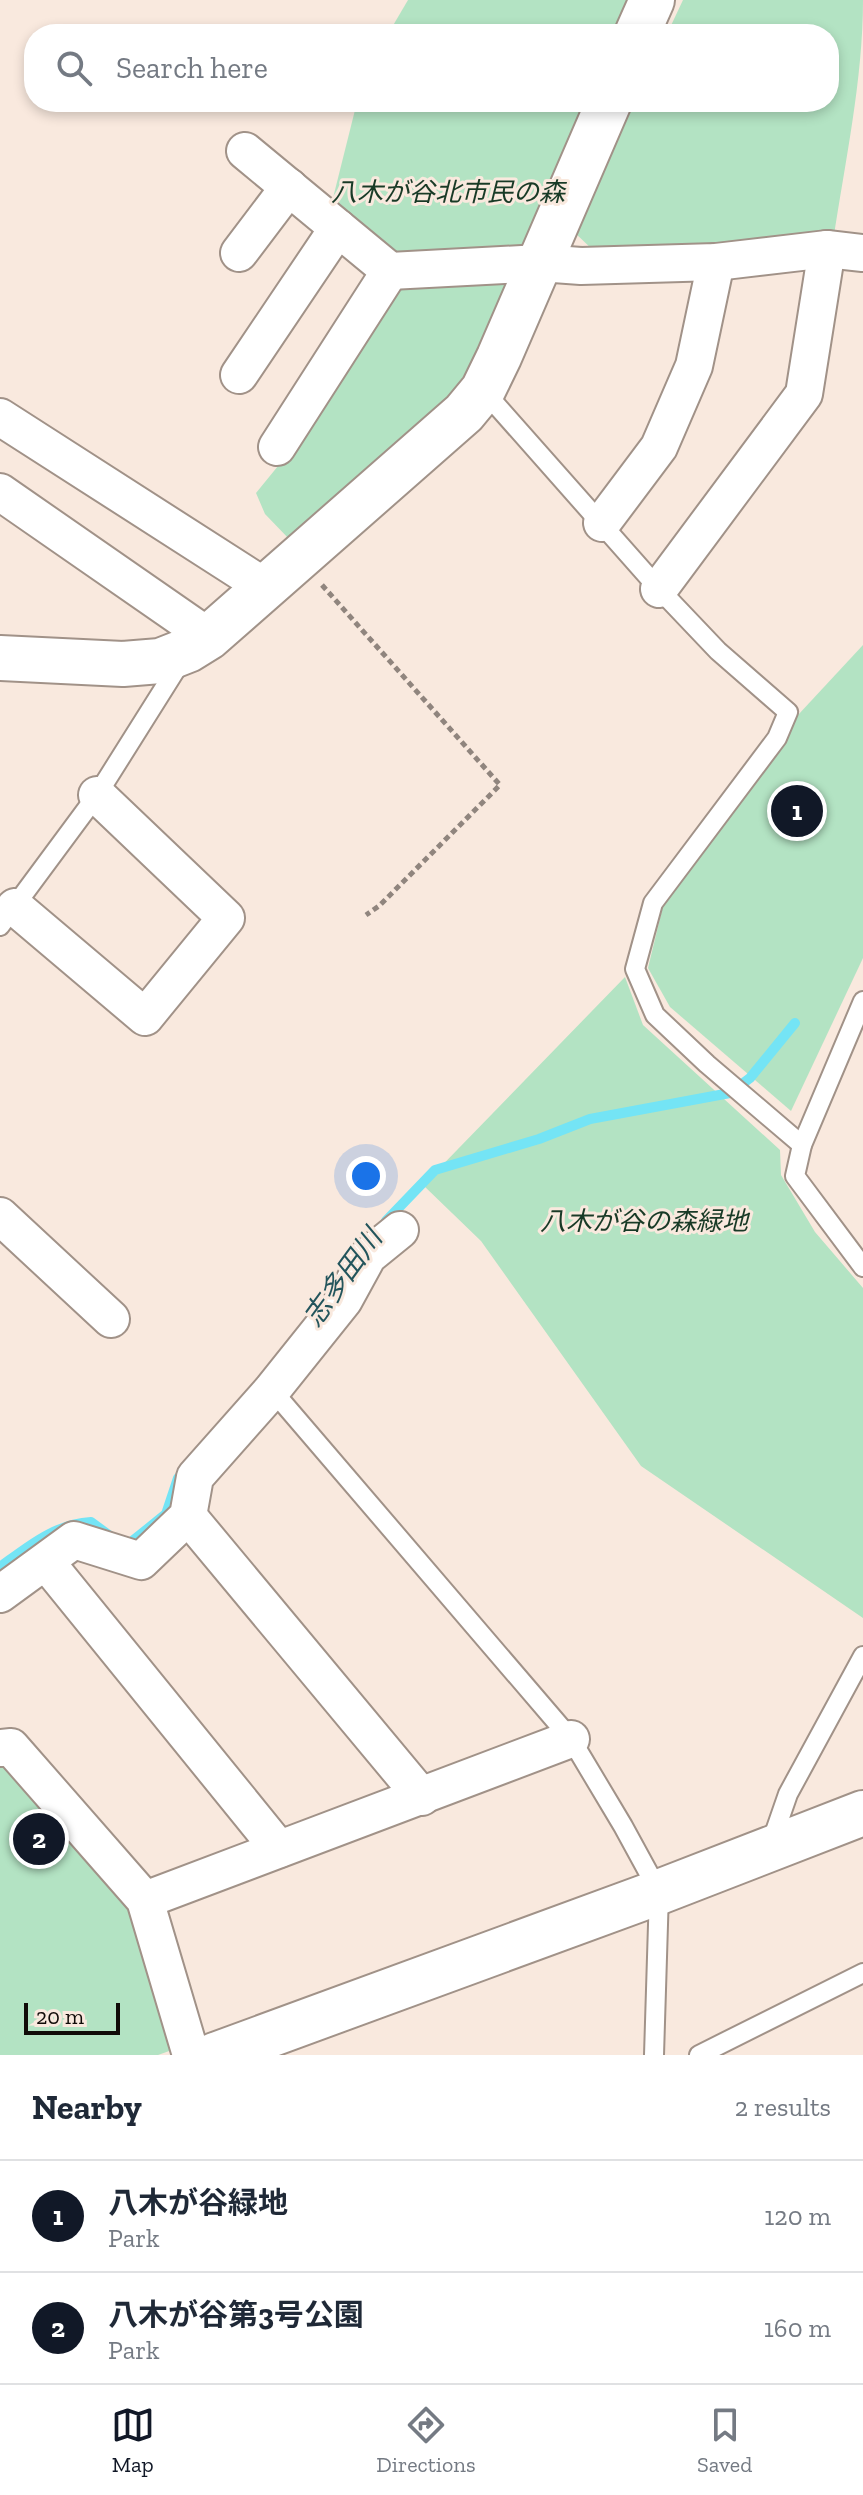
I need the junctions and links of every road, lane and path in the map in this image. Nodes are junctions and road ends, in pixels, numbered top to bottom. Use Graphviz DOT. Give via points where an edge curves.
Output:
graph roads {
  1 [pos="652,0"];
  2 [pos="641,24"];
  3 [pos="605,112"];
  4 [pos="245,151"];
  5 [pos="289,187"];
  6 [pos="338,228"];
  7 [pos="827,249"];
  8 [pos="239,253"];
  9 [pos="863,253"];
  10 [pos="716,262"];
  11 [pos="540,263"];
  12 [pos="390,271"];
  13 [pos="239,375"];
  14 [pos="483,390"];
  15 [pos="0,417"];
  16 [pos="277,447"];
  17 [pos="0,492"];
  18 [pos="602,523"];
  19 [pos="298,558"];
  20 [pos="265,587"];
  21 [pos="659,589"];
  22 [pos="199,644"];
  23 [pos="0,658"];
  24 [pos="97,795"];
  25 [pos="366,915"];
  26 [pos="8,917"];
  27 [pos="863,1001"];
  28 [pos="802,1145"];
  29 [pos="0,1216"];
  30 [pos="400,1230"];
  31 [pos="863,1267"];
  32 [pos="111,1319"];
  33 [pos="272,1390"];
  34 [pos="188,1516"];
  35 [pos="46,1562"];
  36 [pos="0,1594"];
  37 [pos="863,1656"];
  38 [pos="571,1739"];
  39 [pos="0,1748"];
  40 [pos="422,1797"];
  41 [pos="863,1813"];
  42 [pos="279,1849"];
  43 [pos="768,1851"];
  44 [pos="659,1892"];
  45 [pos="145,1900"];
  46 [pos="863,1973"];
  47 [pos="191,2055"];
  48 [pos="215,2055"];
  49 [pos="654,2055"];
  50 [pos="699,2055"];
  1 -- 2 [label="street"];
  3 -- 11 [label="street"];
  4 -- 5 [label="street"];
  5 -- 6 [label="street"];
  5 -- 8 [label="street"];
  6 -- 12 [label="street"];
  6 -- 13 [label="street"];
  7 -- 9 [label="street"];
  7 -- 10 [label="street"];
  7 -- 21 [label="street" via="804,394"];
  10 -- 11 [label="street"];
  10 -- 18 [label="street" via="694,366 659,447"];
  11 -- 12 [label="street"];
  11 -- 14 [label="street"];
  12 -- 16 [label="street"];
  14 -- 18 [label="lane"];
  14 -- 19 [label="street" via="464,413"];
  15 -- 20 [label="street"];
  17 -- 22 [label="street"];
  18 -- 21 [label="lane"];
  19 -- 20 [label="street"];
  19 -- 25 [label="path" via="500,785"];
  20 -- 22 [label="street"];
  21 -- 28 [label="lane" via="718,651 788,712 777,738 653,903 635,969 655,1015"];
  22 -- 23 [label="street" via="160,661 123,664"];
  22 -- 24 [label="lane"];
  24 -- 26 [label="lane"];
  24 -- 26 [label="street" via="226,918 145,1017"];
  27 -- 28 [label="lane"];
  28 -- 31 [label="lane" via="795,1176"];
  29 -- 32 [label="street"];
  30 -- 33 [label="street" via="368,1256 344,1300"];
  33 -- 34 [label="street" via="195,1477"];
  33 -- 38 [label="lane"];
  34 -- 35 [label="street" via="141,1561 74,1540"];
  34 -- 40 [label="street"];
  35 -- 36 [label="street"];
  35 -- 42 [label="street"];
  37 -- 43 [label="lane" via="788,1794"];
  38 -- 40 [label="street"];
  38 -- 44 [label="lane"];
  39 -- 45 [label="street" via="11,1747"];
  40 -- 42 [label="street"];
  41 -- 43 [label="street"];
  42 -- 45 [label="street"];
  43 -- 44 [label="street"];
  44 -- 48 [label="street"];
  44 -- 49 [label="lane"];
  45 -- 47 [label="street"];
  46 -- 50 [label="lane"];
}
